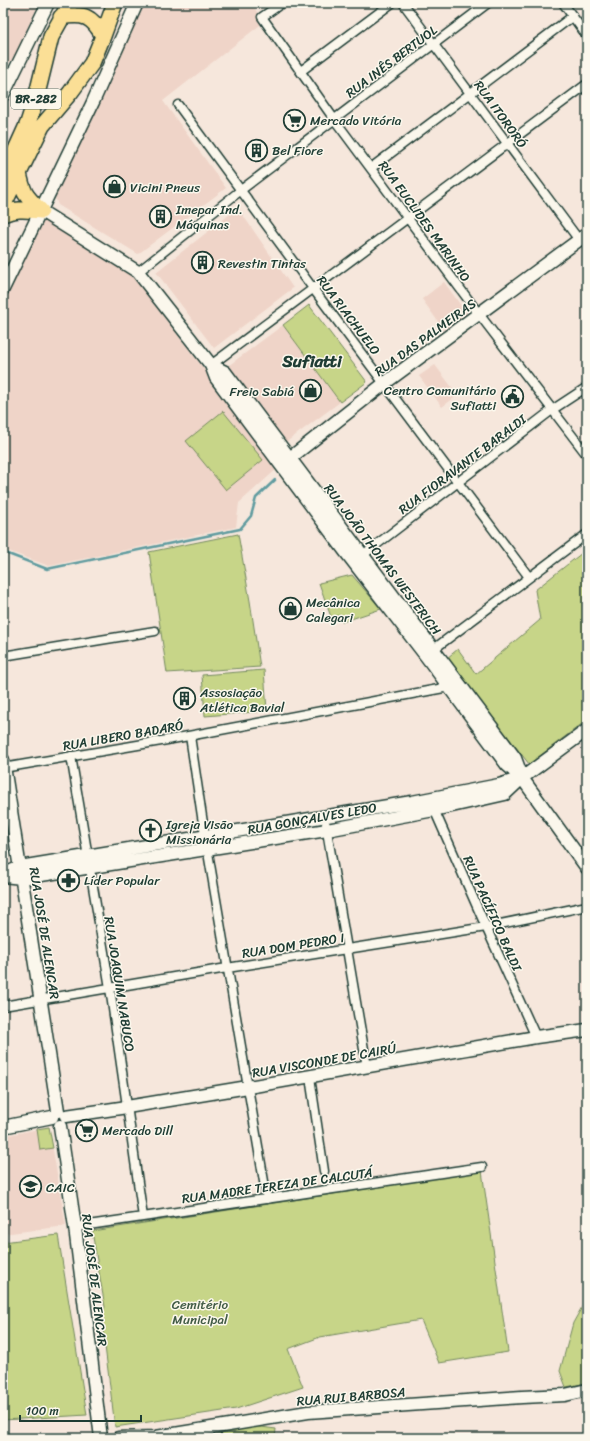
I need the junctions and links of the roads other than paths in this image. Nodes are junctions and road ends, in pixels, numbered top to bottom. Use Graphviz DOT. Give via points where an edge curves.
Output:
graph roads {
  1 [pos="48,3"];
  2 [pos="70,3"];
  3 [pos="115,3"];
  4 [pos="137,3"];
  5 [pos="282,3"];
  6 [pos="392,3"];
  7 [pos="403,3"];
  8 [pos="488,3"];
  9 [pos="563,3"];
  10 [pos="572,16"];
  11 [pos="61,17"];
  12 [pos="104,36"];
  13 [pos="587,36"];
  14 [pos="433,44"];
  15 [pos="301,71"];
  16 [pos="5,80"];
  17 [pos="587,84"];
  18 [pos="471,93"];
  19 [pos="3,95"];
  20 [pos="178,105"];
  21 [pos="334,119"];
  22 [pos="507,144"];
  23 [pos="9,157"];
  24 [pos="371,168"];
  25 [pos="20,173"];
  26 [pos="3,178"];
  27 [pos="241,190"];
  28 [pos="3,206"];
  29 [pos="41,212"];
  30 [pos="3,214"];
  31 [pos="408,218"];
  32 [pos="583,237"];
  33 [pos="138,272"];
  34 [pos="3,289"];
  35 [pos="314,289"];
  36 [pos="479,314"];
  37 [pos="211,365"];
  38 [pos="385,383"];
  39 [pos="587,387"];
  40 [pos="552,410"];
  41 [pos="587,455"];
  42 [pos="285,461"];
  43 [pos="458,482"];
  44 [pos="587,534"];
  45 [pos="358,559"];
  46 [pos="529,577"];
  47 [pos="155,631"];
  48 [pos="429,653"];
  49 [pos="3,656"];
  50 [pos="453,684"];
  51 [pos="587,730"];
  52 [pos="190,736"];
  53 [pos="70,756"];
  54 [pos="3,765"];
  55 [pos="522,778"];
  56 [pos="432,798"];
  57 [pos="382,807"];
  58 [pos="434,810"];
  59 [pos="325,817"];
  60 [pos="384,820"];
  61 [pos="264,827"];
  62 [pos="327,830"];
  63 [pos="205,836"];
  64 [pos="266,839"];
  65 [pos="145,846"];
  66 [pos="207,849"];
  67 [pos="87,856"];
  68 [pos="147,859"];
  69 [pos="89,868"];
  70 [pos="587,868"];
  71 [pos="21,873"];
  72 [pos="3,876"];
  73 [pos="587,906"];
  74 [pos="486,927"];
  75 [pos="347,948"];
  76 [pos="227,968"];
  77 [pos="110,988"];
  78 [pos="42,1000"];
  79 [pos="3,1006"];
  80 [pos="587,1030"];
  81 [pos="536,1037"];
  82 [pos="367,1067"];
  83 [pos="310,1077"];
  84 [pos="248,1087"];
  85 [pos="127,1108"];
  86 [pos="59,1117"];
  87 [pos="3,1127"];
  88 [pos="482,1167"];
  89 [pos="324,1171"];
  90 [pos="267,1198"];
  91 [pos="143,1216"];
  92 [pos="75,1226"];
  93 [pos="587,1390"];
  94 [pos="101,1438"];
  95 [pos="118,1438"];
  1 -- 16 [label="street"];
  2 -- 11 [label="highway, BR-282"];
  3 -- 12 [label="highway, BR-282"];
  4 -- 29 [label="street"];
  5 -- 15 [label="street, RUA EUCLIDES MARINHO" via="262,17"];
  6 -- 15 [label="street"];
  7 -- 14 [label="street, RUA ITORORÓ"];
  8 -- 14 [label="street, RUA INÊS BERTUOL"];
  9 -- 10 [label="street"];
  10 -- 13 [label="street"];
  10 -- 18 [label="street"];
  11 -- 12 [label="highway" via="74,14 87,17 97,25"];
  11 -- 23 [label="highway, BR-282" via="51,37 28,123"];
  12 -- 25 [label="highway, BR-282" via="92,63 42,126"];
  14 -- 18 [label="street, RUA ITORORÓ"];
  14 -- 21 [label="street, RUA INÊS BERTUOL"];
  15 -- 21 [label="street, RUA EUCLIDES MARINHO"];
  16 -- 19 [label="street"];
  17 -- 22 [label="street"];
  18 -- 22 [label="street, RUA ITORORÓ"];
  18 -- 24 [label="street"];
  20 -- 27 [label="street, RUA RIACHUELO"];
  21 -- 24 [label="street, RUA EUCLIDES MARINHO"];
  21 -- 27 [label="street, RUA INÊS BERTUOL"];
  22 -- 31 [label="street"];
  22 -- 32 [label="street, RUA ITORORÓ"];
  23 -- 26 [label="highway, BR-282"];
  24 -- 31 [label="street, RUA EUCLIDES MARINHO"];
  25 -- 28 [label="highway, BR-282"];
  25 -- 29 [label="highway" via="22,189"];
  27 -- 33 [label="street, RUA INÊS BERTUOL"];
  27 -- 35 [label="street, RUA RIACHUELO"];
  29 -- 30 [label="highway" via="20,209"];
  29 -- 33 [label="street, RUA JOÃO THOMAS WESTERICH"];
  29 -- 34 [label="street"];
  31 -- 35 [label="street"];
  31 -- 36 [label="street, RUA EUCLIDES MARINHO"];
  32 -- 36 [label="street, RUA DAS PALMEIRAS"];
  33 -- 37 [label="street, RUA JOÃO THOMAS WESTERICH"];
  35 -- 37 [label="street"];
  35 -- 38 [label="street, RUA RIACHUELO"];
  36 -- 38 [label="street, RUA DAS PALMEIRAS"];
  36 -- 40 [label="street, RUA EUCLIDES MARINHO"];
  37 -- 42 [label="street, RUA JOÃO THOMAS WESTERICH" via="216,378 252,417"];
  38 -- 42 [label="street, RUA DAS PALMEIRAS"];
  38 -- 43 [label="street, RUA RIACHUELO"];
  39 -- 40 [label="street, RUA FIORAVANTE BARALDI"];
  40 -- 41 [label="street, RUA EUCLIDES MARINHO"];
  40 -- 43 [label="street, RUA FIORAVANTE BARALDI"];
  42 -- 45 [label="street, RUA JOÃO THOMAS WESTERICH"];
  43 -- 45 [label="street, RUA FIORAVANTE BARALDI"];
  43 -- 46 [label="street, RUA RIACHUELO"];
  44 -- 46 [label="street"];
  45 -- 48 [label="street, RUA JOÃO THOMAS WESTERICH"];
  46 -- 48 [label="street"];
  47 -- 49 [label="street"];
  48 -- 50 [label="street, RUA JOÃO THOMAS WESTERICH"];
  50 -- 52 [label="street, RUA LIBERO BADARÓ"];
  50 -- 55 [label="street, RUA JOÃO THOMAS WESTERICH" via="487,730 507,765"];
  51 -- 55 [label="street, RUA GONÇALVES LEDO"];
  52 -- 53 [label="street, RUA LIBERO BADARÓ"];
  52 -- 63 [label="street"];
  53 -- 54 [label="street, RUA LIBERO BADARÓ"];
  53 -- 67 [label="street, RUA JOAQUIM NABUCO"];
  54 -- 71 [label="street, RUA JOSÉ DE ALENCAR"];
  55 -- 56 [label="street, RUA GONÇALVES LEDO"];
  55 -- 58 [label="street, RUA GONÇALVES LEDO" via="505,794"];
  55 -- 70 [label="street, RUA JOÃO THOMAS WESTERICH"];
  56 -- 57 [label="street, RUA GONÇALVES LEDO"];
  56 -- 58 [label="street, RUA PACÍFICO BALDI"];
  57 -- 59 [label="street, RUA GONÇALVES LEDO"];
  57 -- 60 [label="street"];
  58 -- 60 [label="street, RUA GONÇALVES LEDO"];
  58 -- 74 [label="street, RUA PACÍFICO BALDI"];
  59 -- 61 [label="street, RUA GONÇALVES LEDO"];
  59 -- 62 [label="street"];
  60 -- 62 [label="street, RUA GONÇALVES LEDO"];
  61 -- 63 [label="street, RUA GONÇALVES LEDO"];
  61 -- 64 [label="street"];
  62 -- 64 [label="street, RUA GONÇALVES LEDO"];
  62 -- 75 [label="street"];
  63 -- 65 [label="street, RUA GONÇALVES LEDO"];
  63 -- 66 [label="street"];
  64 -- 66 [label="street, RUA GONÇALVES LEDO"];
  65 -- 67 [label="street, RUA GONÇALVES LEDO"];
  65 -- 68 [label="street"];
  66 -- 68 [label="street, RUA GONÇALVES LEDO"];
  66 -- 76 [label="street"];
  67 -- 69 [label="street, RUA JOAQUIM NABUCO"];
  67 -- 71 [label="street, RUA GONÇALVES LEDO"];
  68 -- 69 [label="street, RUA GONÇALVES LEDO"];
  69 -- 71 [label="street, RUA GONÇALVES LEDO"];
  69 -- 77 [label="street, RUA JOAQUIM NABUCO"];
  71 -- 72 [label="street, RUA GONÇALVES LEDO"];
  71 -- 78 [label="street, RUA JOSÉ DE ALENCAR"];
  73 -- 74 [label="street, RUA DOM PEDRO I"];
  74 -- 75 [label="street, RUA DOM PEDRO I"];
  74 -- 81 [label="street, RUA PACÍFICO BALDI"];
  75 -- 76 [label="street, RUA DOM PEDRO I"];
  75 -- 82 [label="street"];
  76 -- 77 [label="street, RUA DOM PEDRO I"];
  76 -- 84 [label="street"];
  77 -- 78 [label="street, RUA DOM PEDRO I"];
  77 -- 85 [label="street, RUA JOAQUIM NABUCO"];
  78 -- 79 [label="street, RUA DOM PEDRO I"];
  78 -- 86 [label="street, RUA JOSÉ DE ALENCAR"];
  80 -- 81 [label="street, RUA VISCONDE DE CAIRÚ"];
  81 -- 82 [label="street, RUA VISCONDE DE CAIRÚ"];
  82 -- 83 [label="street, RUA VISCONDE DE CAIRÚ"];
  83 -- 84 [label="street, RUA VISCONDE DE CAIRÚ"];
  83 -- 89 [label="street"];
  84 -- 85 [label="street, RUA VISCONDE DE CAIRÚ"];
  84 -- 90 [label="street"];
  85 -- 86 [label="street, RUA VISCONDE DE CAIRÚ"];
  85 -- 91 [label="street, RUA JOAQUIM NABUCO"];
  86 -- 87 [label="street, RUA VISCONDE DE CAIRÚ"];
  86 -- 92 [label="street, RUA JOSÉ DE ALENCAR"];
  88 -- 90 [label="street, RUA MADRE TEREZA DE CALCUTÁ"];
  90 -- 91 [label="street, RUA MADRE TEREZA DE CALCUTÁ"];
  91 -- 92 [label="street, RUA MADRE TEREZA DE CALCUTÁ"];
  92 -- 94 [label="street, RUA JOSÉ DE ALENCAR"];
  93 -- 95 [label="street, RUA RUI BARBOSA" via="566,1395 308,1412 156,1437"];
}
